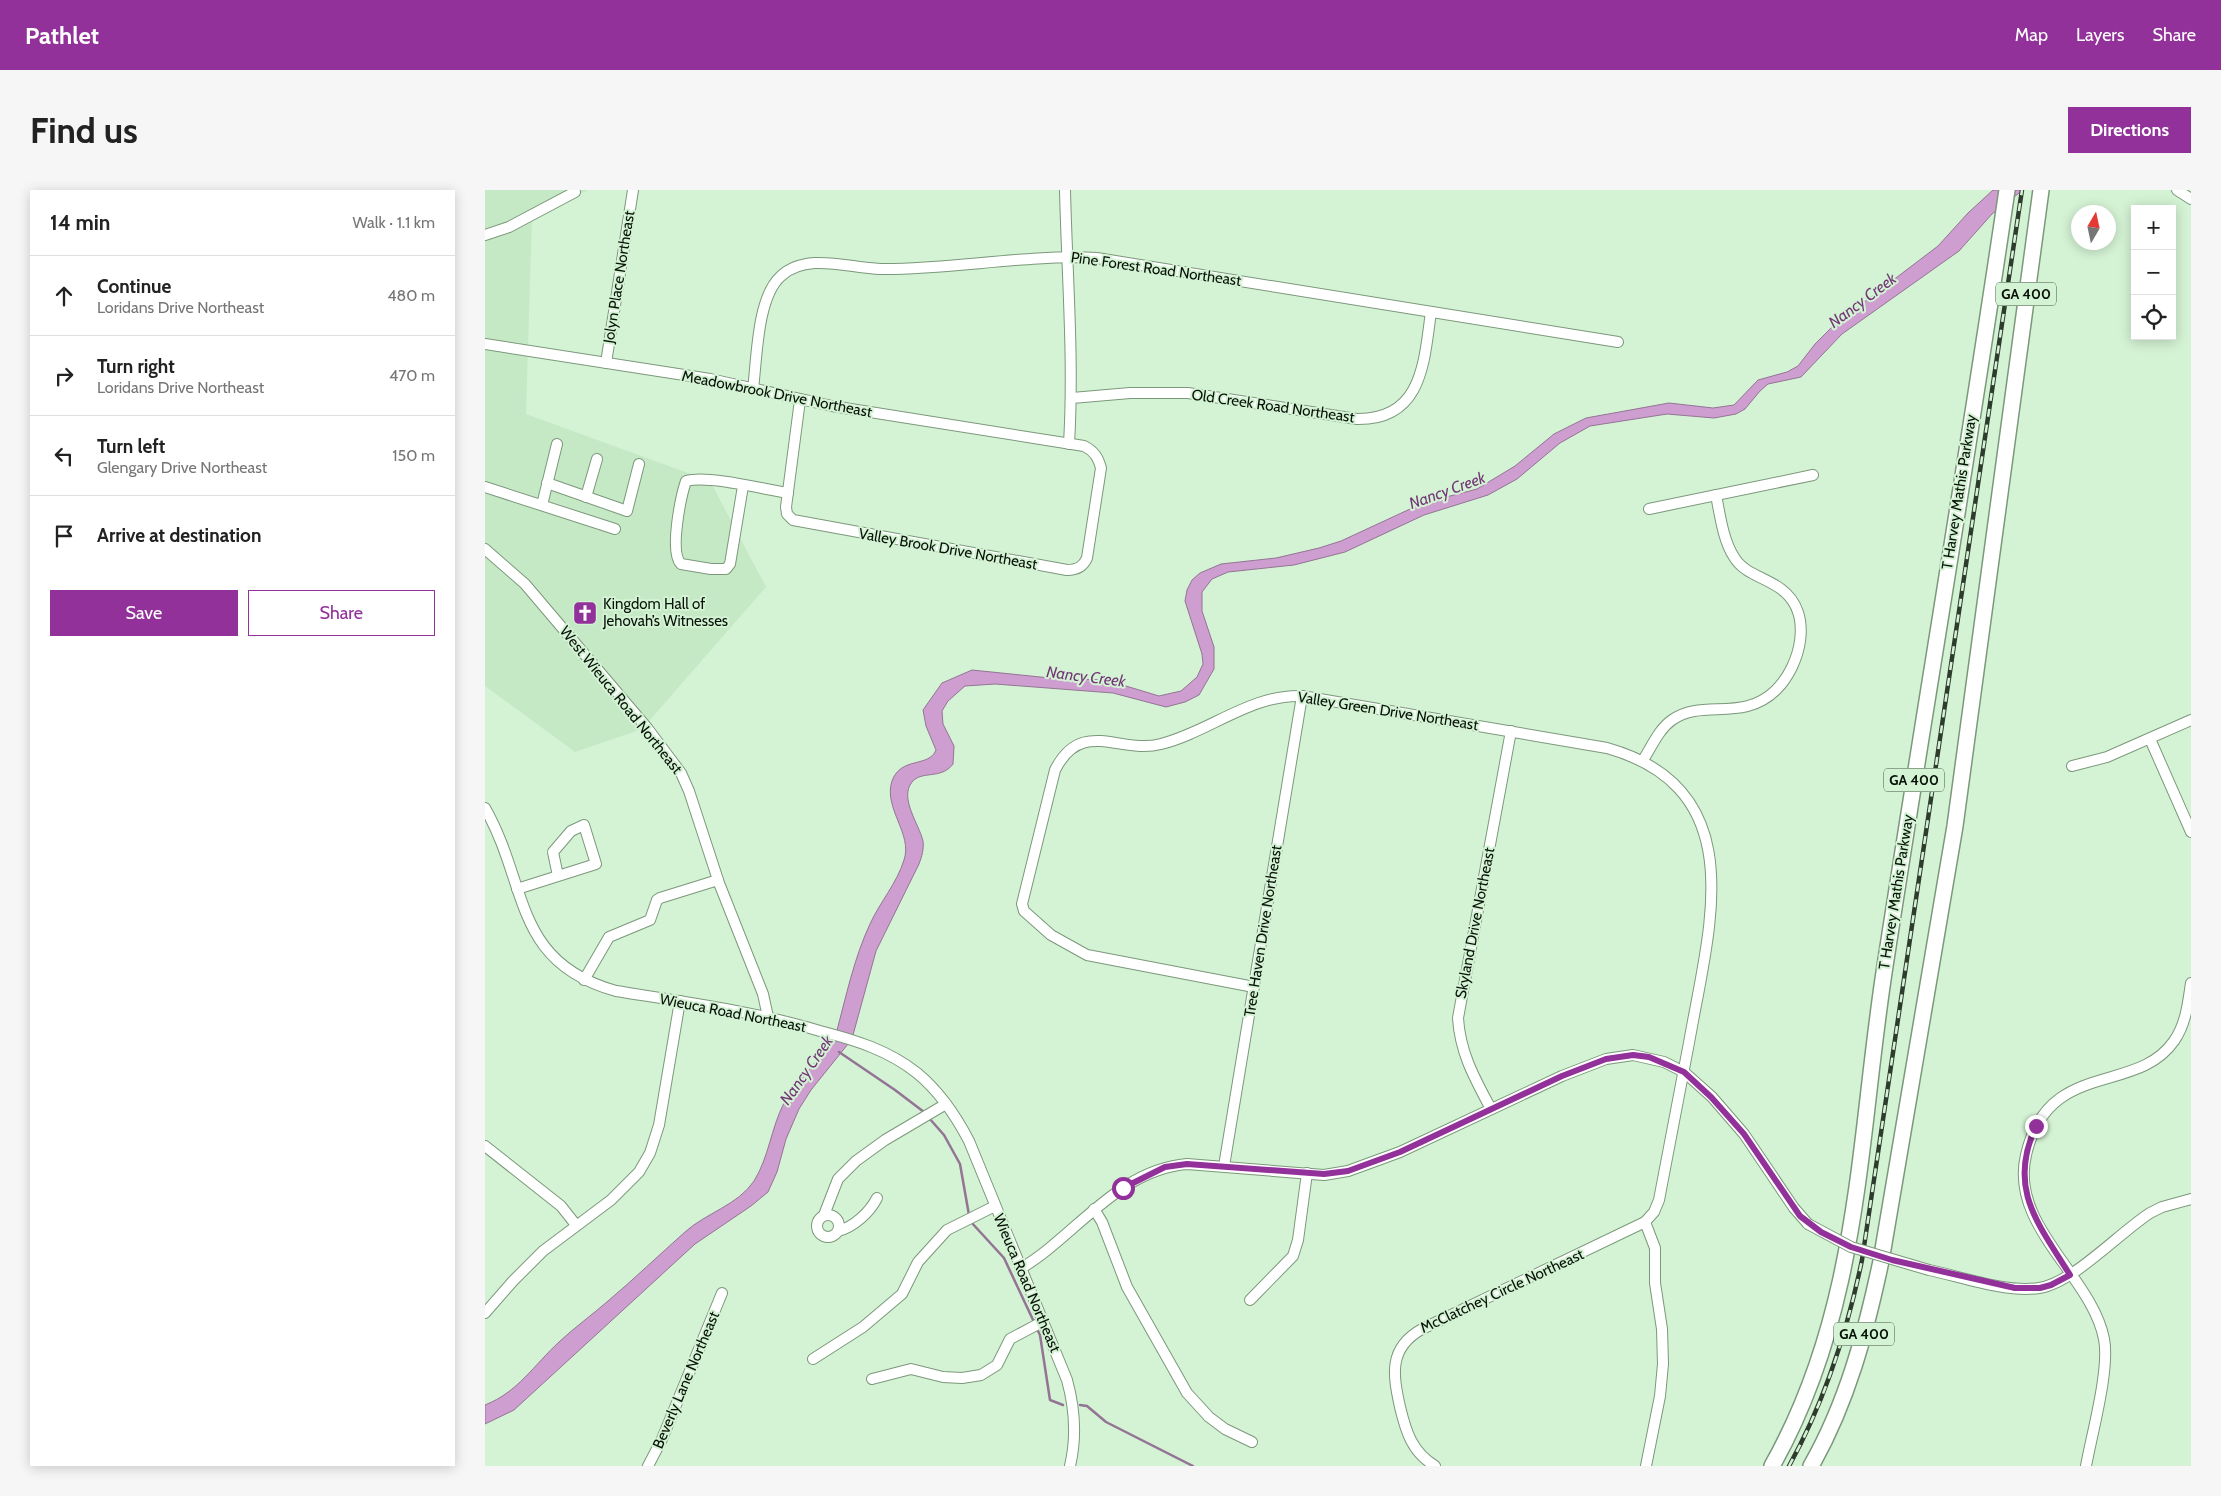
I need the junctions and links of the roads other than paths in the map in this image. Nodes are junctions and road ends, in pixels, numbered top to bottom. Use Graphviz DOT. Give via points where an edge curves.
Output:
graph roads {
  1 [pos="633,190"];
  2 [pos="1065,190"];
  3 [pos="2007,190"];
  4 [pos="2041,190"];
  5 [pos="2177,190"];
  6 [pos="575,192"];
  7 [pos="2191,200"];
  8 [pos="487,234"];
  9 [pos="1066,256"];
  10 [pos="1431,312"];
  11 [pos="1618,342"];
  12 [pos="485,344"];
  13 [pos="606,363"];
  14 [pos="753,389"];
  15 [pos="1072,398"];
  16 [pos="800,400"];
  17 [pos="557,444"];
  18 [pos="1069,444"];
  19 [pos="597,458"];
  20 [pos="639,464"];
  21 [pos="1813,475"];
  22 [pos="547,484"];
  23 [pos="743,486"];
  24 [pos="485,487"];
  25 [pos="787,493"];
  26 [pos="1716,495"];
  27 [pos="586,497"];
  28 [pos="542,505"];
  29 [pos="1649,508"];
  30 [pos="615,529"];
  31 [pos="485,549"];
  32 [pos="1302,696"];
  33 [pos="2191,720"];
  34 [pos="1511,731"];
  35 [pos="2150,739"];
  36 [pos="1643,760"];
  37 [pos="2072,766"];
  38 [pos="485,808"];
  39 [pos="2191,832"];
  40 [pos="558,876"];
  41 [pos="718,880"];
  42 [pos="517,890"];
  43 [pos="584,980"];
  44 [pos="2191,983"];
  45 [pos="1254,987"];
  46 [pos="680,1001"];
  47 [pos="768,1017"];
  48 [pos="1684,1072"];
  49 [pos="942,1107"];
  50 [pos="1491,1109"];
  51 [pos="485,1146"];
  52 [pos="1224,1166"];
  53 [pos="1307,1173"];
  54 [pos="877,1198"];
  55 [pos="2191,1199"];
  56 [pos="991,1209"];
  57 [pos="1094,1209"];
  58 [pos="824,1215"];
  59 [pos="1645,1222"];
  60 [pos="576,1225"];
  61 [pos="838,1231"];
  62 [pos="1020,1269"];
  63 [pos="2070,1275"];
  64 [pos="722,1293"];
  65 [pos="1250,1300"];
  66 [pos="485,1313"];
  67 [pos="1038,1324"];
  68 [pos="813,1359"];
  69 [pos="872,1379"];
  70 [pos="1252,1442"];
  71 [pos="648,1466"];
  72 [pos="1070,1466"];
  73 [pos="1435,1466"];
  74 [pos="1646,1466"];
  75 [pos="1772,1466"];
  76 [pos="1811,1466"];
  77 [pos="2086,1466"];
  1 -- 13 [label="street, Jolyn Place Northeast"];
  2 -- 9 [label="street"];
  3 -- 75 [label="highway, T Harvey Mathis Parkway / GA 400" via="1884,974 1847,1259 1832,1323 1811,1386"];
  4 -- 76 [label="highway, GA 400" via="1955,826 1881,1262 1854,1365 1830,1428"];
  5 -- 7 [label="street"];
  6 -- 8 [label="street" via="509,227"];
  9 -- 10 [label="street, Pine Forest Road Northeast" via="1151,265"];
  9 -- 14 [label="street, Pine Forest Road Northeast" via="905,268 858,268 815,262 795,267 780,277 768,293"];
  9 -- 15 [label="street"];
  10 -- 11 [label="street, Pine Forest Road Northeast"];
  10 -- 15 [label="street, Old Creek Road Northeast" via="1417,386 1401,406 1376,418 1357,419 1187,393 1130,392"];
  12 -- 13 [label="street, Meadowbrook Drive Northeast"];
  13 -- 14 [label="street, Meadowbrook Drive Northeast"];
  14 -- 16 [label="street, Meadowbrook Drive Northeast"];
  15 -- 18 [label="street"];
  16 -- 18 [label="street, Meadowbrook Drive Northeast"];
  16 -- 25 [label="street, Valley Brook Drive Northeast"];
  17 -- 22 [label="street"];
  18 -- 25 [label="street, Valley Brook Drive Northeast" via="1092,450 1101,468 1087,558 1073,570 798,522 787,514"];
  19 -- 27 [label="street"];
  20 -- 27 [label="street" via="627,511"];
  21 -- 26 [label="street"];
  22 -- 27 [label="street"];
  22 -- 28 [label="street"];
  23 -- 23 [label="street" via="686,481 676,541 676,555 681,564 711,569 726,569 730,564"];
  23 -- 25 [label="street"];
  24 -- 28 [label="street"];
  26 -- 29 [label="street"];
  26 -- 36 [label="street" via="1733,557 1753,574 1781,589 1794,604 1800,622 1798,648 1787,675 1767,697 1739,709 1696,711 1678,716 1661,732"];
  28 -- 30 [label="street"];
  31 -- 41 [label="street, West Wieuca Road Northeast" via="525,584 676,765 689,791"];
  32 -- 34 [label="street, Valley Green Drive Northeast"];
  32 -- 45 [label="street, Tree Haven Drive Northeast"];
  32 -- 45 [label="street, Valley Green Drive Northeast" via="1286,695 1271,699 1193,734 1161,744 1139,746 1095,740 1082,742 1070,749 1055,770 1021,904 1024,911 1051,935 1087,955"];
  33 -- 35 [label="street"];
  34 -- 36 [label="street, Valley Green Drive Northeast" via="1607,748"];
  34 -- 50 [label="street, Skyland Drive Northeast" via="1458,1018 1464,1056"];
  35 -- 37 [label="street" via="2107,757"];
  35 -- 39 [label="street"];
  36 -- 48 [label="street, Valley Green Drive Northeast" via="1675,785 1688,800 1700,820 1710,853 1713,909"];
  38 -- 42 [label="street, Wieuca Road Northeast" via="501,841"];
  40 -- 40 [label="street" via="596,864 584,825 571,831 553,852"];
  40 -- 42 [label="street"];
  41 -- 43 [label="street" via="657,900 650,920 609,937"];
  41 -- 47 [label="street, West Wieuca Road Northeast" via="763,994"];
  42 -- 43 [label="street, Wieuca Road Northeast" via="528,922 538,938 560,964"];
  43 -- 46 [label="street, Wieuca Road Northeast" via="616,991"];
  44 -- 63 [label="street" via="2181,1029 2161,1055 2147,1064 2065,1094 2045,1114 2030,1140 2024,1171 2028,1201 2037,1222"];
  45 -- 52 [label="street, Tree Haven Drive Northeast"];
  46 -- 47 [label="street, Wieuca Road Northeast"];
  46 -- 60 [label="street" via="659,1125 650,1153 624,1189"];
  47 -- 49 [label="street, Wieuca Road Northeast" via="875,1048 899,1060 917,1073"];
  48 -- 50 [label="street" via="1649,1057 1617,1056 1562,1076"];
  48 -- 59 [label="street" via="1659,1200"];
  48 -- 63 [label="street, bridge" via="1730,1117 1808,1224 1851,1247 1929,1270 2027,1289 2051,1285"];
  49 -- 56 [label="street, Wieuca Road Northeast" via="967,1137"];
  49 -- 58 [label="street" via="856,1161 838,1179"];
  50 -- 53 [label="street" via="1400,1152 1348,1171"];
  51 -- 60 [label="street" via="561,1206"];
  52 -- 53 [label="street"];
  52 -- 57 [label="street" via="1187,1164 1165,1167 1123,1188"];
  53 -- 65 [label="street" via="1293,1256"];
  54 -- 61 [label="street" via="872,1207 847,1229"];
  55 -- 63 [label="street" via="2162,1206 2150,1213"];
  56 -- 62 [label="street, Wieuca Road Northeast"];
  56 -- 68 [label="street" via="947,1230 919,1262 902,1294 863,1327"];
  57 -- 62 [label="street" via="1043,1254"];
  57 -- 70 [label="street" via="1127,1287 1187,1393 1209,1417"];
  58 -- 61 [label="street" via="835,1218 839,1224"];
  58 -- 61 [label="street" via="817,1223 819,1234 829,1238"];
  59 -- 73 [label="street, McClatchey Circle Northeast" via="1422,1329 1408,1339 1396,1358 1394,1380 1407,1433 1423,1457"];
  59 -- 74 [label="street" via="1655,1248 1663,1364"];
  60 -- 66 [label="street" via="513,1281"];
  62 -- 67 [label="street, Wieuca Road Northeast"];
  63 -- 77 [label="street" via="2099,1321 2104,1339 2105,1355"];
  64 -- 71 [label="street, Beverly Lane Northeast"];
  67 -- 69 [label="street" via="1010,1339 997,1365 981,1375 943,1377 911,1369"];
  67 -- 72 [label="street, Wieuca Road Northeast" via="1072,1396 1075,1434"];
}
